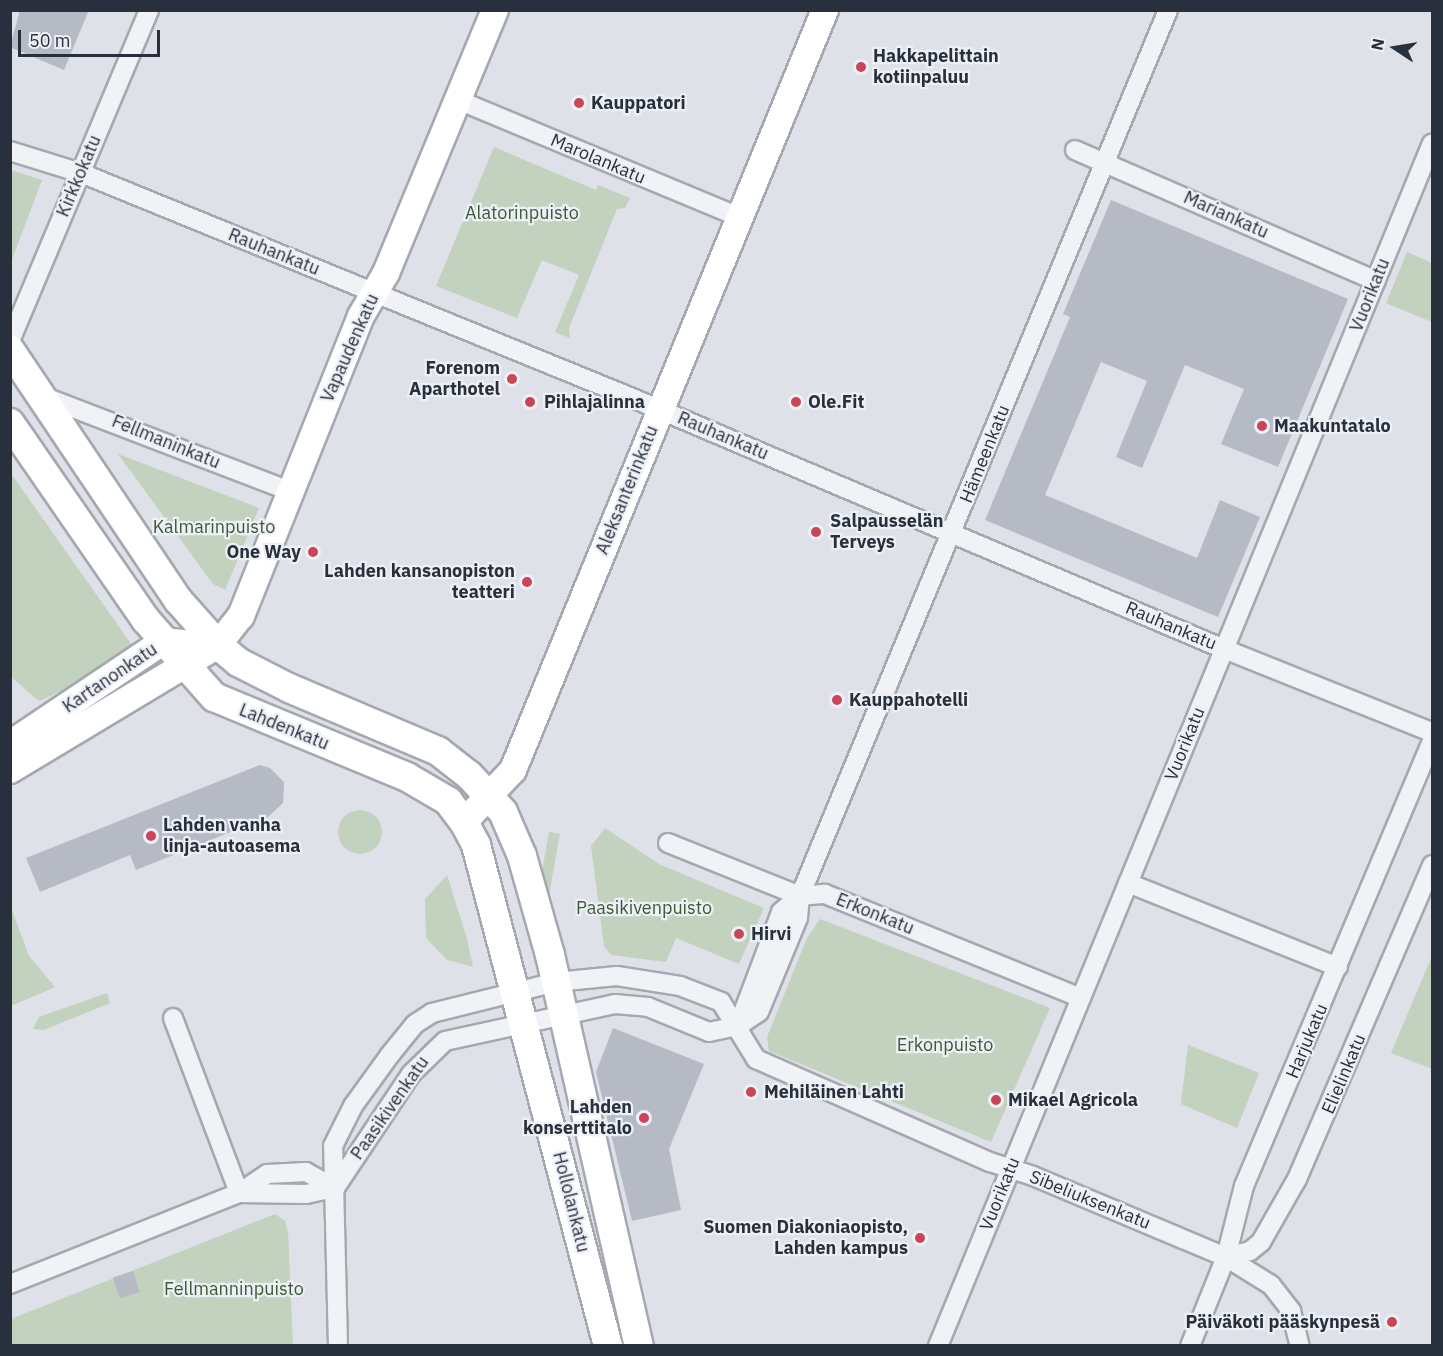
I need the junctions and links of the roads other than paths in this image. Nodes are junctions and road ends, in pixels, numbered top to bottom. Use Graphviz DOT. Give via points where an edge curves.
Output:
graph roads {
  1 [pos="149,10"];
  2 [pos="495,10"];
  3 [pos="825,10"];
  4 [pos="1168,10"];
  5 [pos="458,100"];
  6 [pos="1432,143"];
  7 [pos="1075,150"];
  8 [pos="10,151"];
  9 [pos="1105,162"];
  10 [pos="81,173"];
  11 [pos="739,217"];
  12 [pos="1376,280"];
  13 [pos="373,292"];
  14 [pos="10,341"];
  15 [pos="10,350"];
  16 [pos="42,396"];
  17 [pos="659,409"];
  18 [pos="10,423"];
  19 [pos="289,491"];
  20 [pos="952,533"];
  21 [pos="164,641"];
  22 [pos="218,645"];
  23 [pos="1224,649"];
  24 [pos="182,664"];
  25 [pos="1432,732"];
  26 [pos="1432,740"];
  27 [pos="10,744"];
  28 [pos="10,770"];
  29 [pos="492,796"];
  30 [pos="464,822"];
  31 [pos="668,843"];
  32 [pos="1432,865"];
  33 [pos="1128,883"];
  34 [pos="800,896"];
  35 [pos="1338,967"];
  36 [pos="553,968"];
  37 [pos="515,992"];
  38 [pos="1081,998"];
  39 [pos="563,1014"];
  40 [pos="173,1017"];
  41 [pos="524,1024"];
  42 [pos="738,1026"];
  43 [pos="1011,1168"];
  44 [pos="335,1188"];
  45 [pos="238,1193"];
  46 [pos="1226,1257"];
  47 [pos="10,1284"];
  48 [pos="338,1346"];
  49 [pos="608,1346"];
  50 [pos="639,1346"];
  51 [pos="938,1346"];
  52 [pos="1190,1346"];
  53 [pos="1300,1346"];
  1 -- 10 [label="street, Kirkkokatu"];
  2 -- 5 [label="main road, Vapaudenkatu"];
  3 -- 11 [label="main road, Aleksanterinkatu"];
  4 -- 9 [label="street, Hämeenkatu"];
  5 -- 11 [label="street, Marolankatu"];
  5 -- 13 [label="main road, Vapaudenkatu" via="386,273"];
  6 -- 12 [label="street, Vuorikatu"];
  7 -- 9 [label="street, Mariankatu"];
  8 -- 10 [label="street, Rauhankatu"];
  9 -- 12 [label="street, Mariankatu"];
  9 -- 20 [label="street, Hämeenkatu"];
  10 -- 13 [label="street, Rauhankatu"];
  10 -- 14 [label="street, Kirkkokatu"];
  11 -- 17 [label="main road, Aleksanterinkatu"];
  12 -- 23 [label="street, Vuorikatu"];
  13 -- 17 [label="street, Rauhankatu"];
  13 -- 19 [label="main road, Vapaudenkatu"];
  15 -- 16 [label="main road, Lahdenkatu"];
  16 -- 19 [label="street, Fellmaninkatu"];
  16 -- 22 [label="main road, Lahdenkatu" via="178,600"];
  17 -- 20 [label="street, Rauhankatu"];
  17 -- 29 [label="main road, Aleksanterinkatu" via="513,770"];
  18 -- 21 [label="main road, Lahdenkatu" via="79,527"];
  19 -- 22 [label="main road, Vapaudenkatu" via="241,616"];
  20 -- 23 [label="street, Rauhankatu"];
  20 -- 34 [label="street, Hämeenkatu"];
  21 -- 22 [label="main road, Kartanonkatu"];
  21 -- 24 [label="main road, Lahdenkatu"];
  21 -- 27 [label="main road, Kartanonkatu"];
  22 -- 24 [label="main road, Vapaudenkatu"];
  22 -- 29 [label="main road, Lahdenkatu" via="238,662 289,688 438,751"];
  23 -- 25 [label="street, Rauhankatu"];
  23 -- 33 [label="street, Vuorikatu"];
  24 -- 28 [label="main road, Kartanonkatu"];
  24 -- 30 [label="main road, Lahdenkatu" via="214,698 407,777 448,801"];
  26 -- 35 [label="street, Harjukatu"];
  29 -- 30 [label="main road, Aleksanterinkatu"];
  29 -- 36 [label="main road, Lahdenkatu" via="513,829"];
  30 -- 37 [label="main road, Lahdenkatu" via="476,845"];
  31 -- 34 [label="street, Erkonkatu"];
  32 -- 46 [label="street, Elielinkatu" via="1297,1179 1261,1242 1250,1251"];
  33 -- 35 [label="street"];
  33 -- 38 [label="street, Vuorikatu"];
  34 -- 38 [label="street, Erkonkatu" via="825,894"];
  34 -- 42 [label="street, Hämeenkatu" via="781,912"];
  35 -- 46 [label="street, Harjukatu" via="1244,1186"];
  36 -- 37 [label="street, Sibeliuksenkatu"];
  36 -- 39 [label="main road, Hollolankatu"];
  36 -- 42 [label="street, Sibeliuksenkatu" via="680,986 721,1002"];
  37 -- 41 [label="main road, Lahdenkatu"];
  37 -- 44 [label="street, Paasikivenkatu" via="462,1003 415,1024 343,1126 331,1165"];
  38 -- 43 [label="street, Vuorikatu"];
  39 -- 41 [label="street"];
  39 -- 42 [label="street" via="632,1004 709,1032"];
  39 -- 50 [label="main road, Hollolankatu"];
  40 -- 45 [label="street"];
  41 -- 44 [label="street, Paasikivenkatu" via="444,1041 425,1054"];
  41 -- 49 [label="main road, Hollolankatu"];
  42 -- 43 [label="street, Sibeliuksenkatu" via="756,1059"];
  43 -- 46 [label="street, Sibeliuksenkatu"];
  43 -- 51 [label="street, Vuorikatu"];
  44 -- 45 [label="street" via="314,1174 292,1172 267,1174"];
  44 -- 48 [label="street, Paasikivenkatu"];
  45 -- 47 [label="street"];
  46 -- 52 [label="street, Harjukatu"];
  46 -- 53 [label="street, Sibeliuksenkatu" via="1271,1285 1291,1311"];
}
